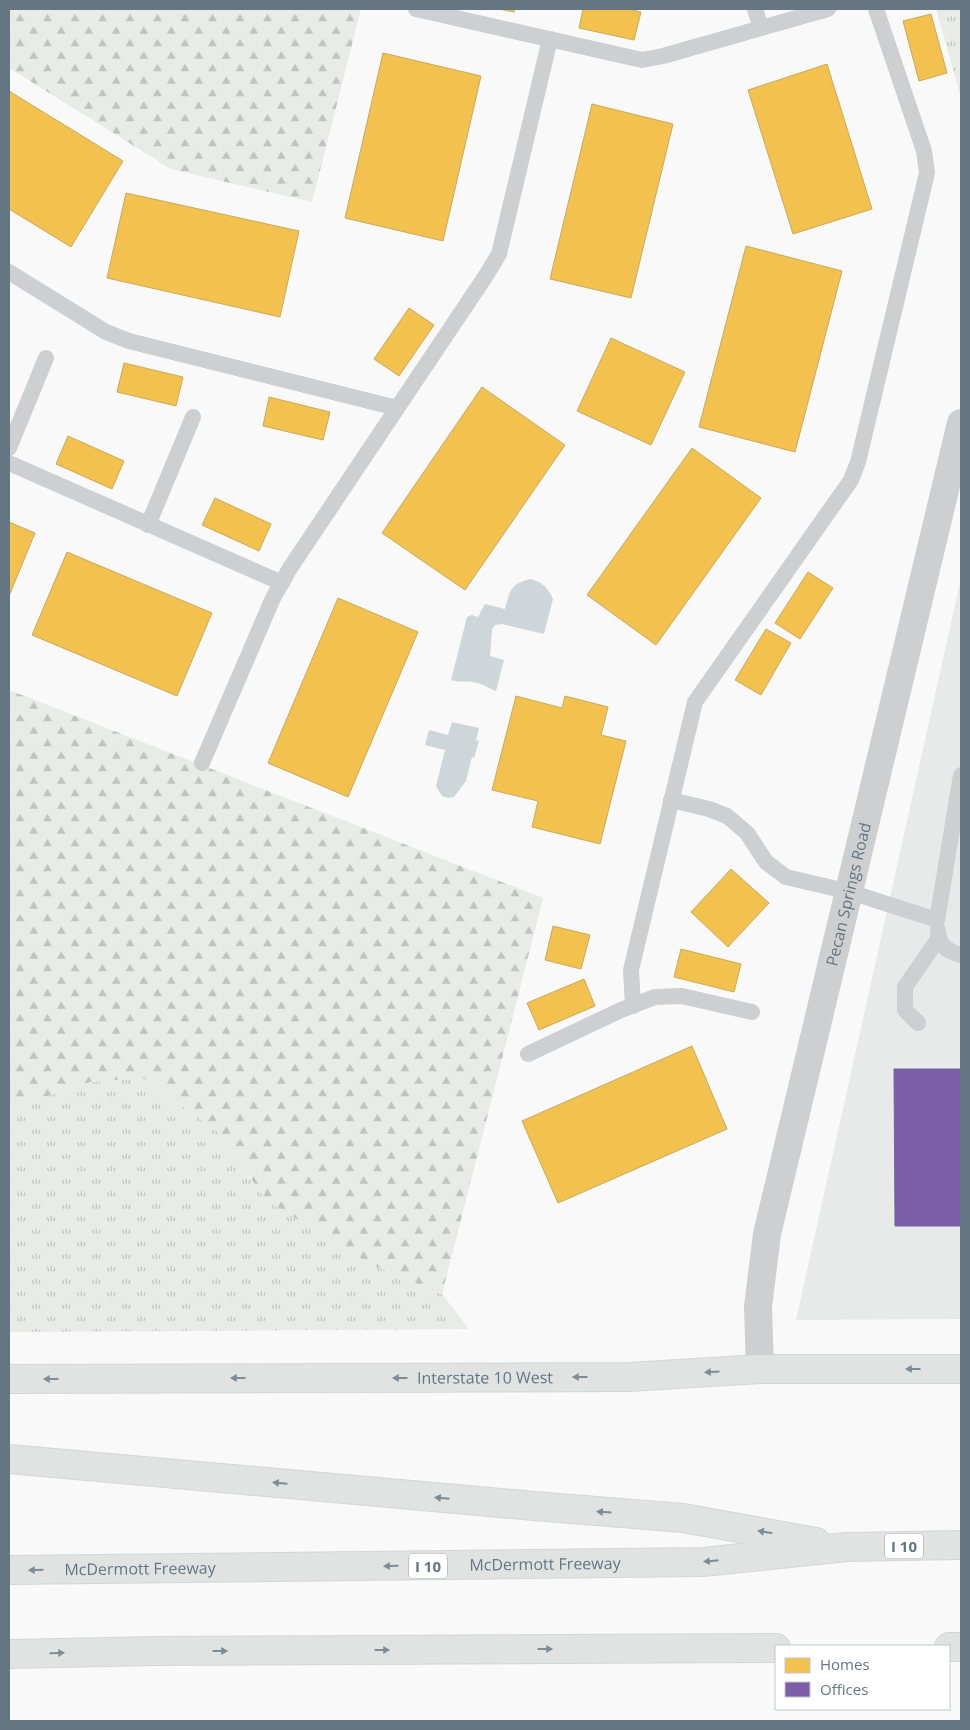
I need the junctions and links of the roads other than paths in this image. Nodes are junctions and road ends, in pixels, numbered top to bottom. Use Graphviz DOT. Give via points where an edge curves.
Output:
graph roads {
  1 [pos="416,9"];
  2 [pos="755,9"];
  3 [pos="876,9"];
  4 [pos="819,10"];
  5 [pos="761,28"];
  6 [pos="550,39"];
  7 [pos="9,272"];
  8 [pos="46,358"];
  9 [pos="397,408"];
  10 [pos="193,417"];
  11 [pos="961,423"];
  12 [pos="9,448"];
  13 [pos="9,463"];
  14 [pos="148,524"];
  15 [pos="282,583"];
  16 [pos="202,763"];
  17 [pos="961,775"];
  18 [pos="671,800"];
  19 [pos="850,892"];
  20 [pos="937,920"];
  21 [pos="938,939"];
  22 [pos="961,955"];
  23 [pos="633,1006"];
  24 [pos="752,1012"];
  25 [pos="918,1023"];
  26 [pos="528,1054"];
  27 [pos="760,1369"];
  28 [pos="961,1369"];
  29 [pos="9,1379"];
  30 [pos="9,1459"];
  31 [pos="961,1545"];
  32 [pos="847,1547"];
  33 [pos="9,1570"];
  34 [pos="775,1648"];
  35 [pos="9,1654"];
  1 -- 6 [label="lane"];
  2 -- 5 [label="lane"];
  3 -- 18 [label="lane" via="924,151 927,173 858,462 851,480 695,702"];
  4 -- 5 [label="lane"];
  5 -- 6 [label="lane" via="642,60"];
  6 -- 9 [label="lane" via="499,254"];
  7 -- 9 [label="lane" via="106,332 129,341"];
  8 -- 12 [label="lane"];
  9 -- 15 [label="lane"];
  10 -- 14 [label="lane"];
  11 -- 19 [label="street, Pecan Springs Road"];
  13 -- 14 [label="lane"];
  14 -- 15 [label="lane"];
  15 -- 16 [label="lane"];
  17 -- 20 [label="lane"];
  18 -- 19 [label="lane" via="727,816 747,833 766,862 786,877"];
  18 -- 23 [label="lane" via="631,970"];
  19 -- 20 [label="lane"];
  19 -- 27 [label="street, Pecan Springs Road" via="767,1234 758,1307"];
  20 -- 21 [label="lane"];
  21 -- 22 [label="lane" via="950,952"];
  21 -- 25 [label="lane" via="905,987 905,1010"];
  23 -- 24 [label="lane" via="655,997 682,996"];
  23 -- 26 [label="lane"];
  28 -- 27 [label="main road, Interstate 10 West, one-way"];
  27 -- 29 [label="main road, Interstate 10 West, one-way" via="629,1377"];
  32 -- 30 [label="main road, one-way" via="683,1518"];
  31 -- 32 [label="main road, McDermott Freeway / I 10"];
  32 -- 33 [label="main road, McDermott Freeway / I 10, one-way" via="703,1562"];
  35 -- 34 [label="main road, one-way"];
}
